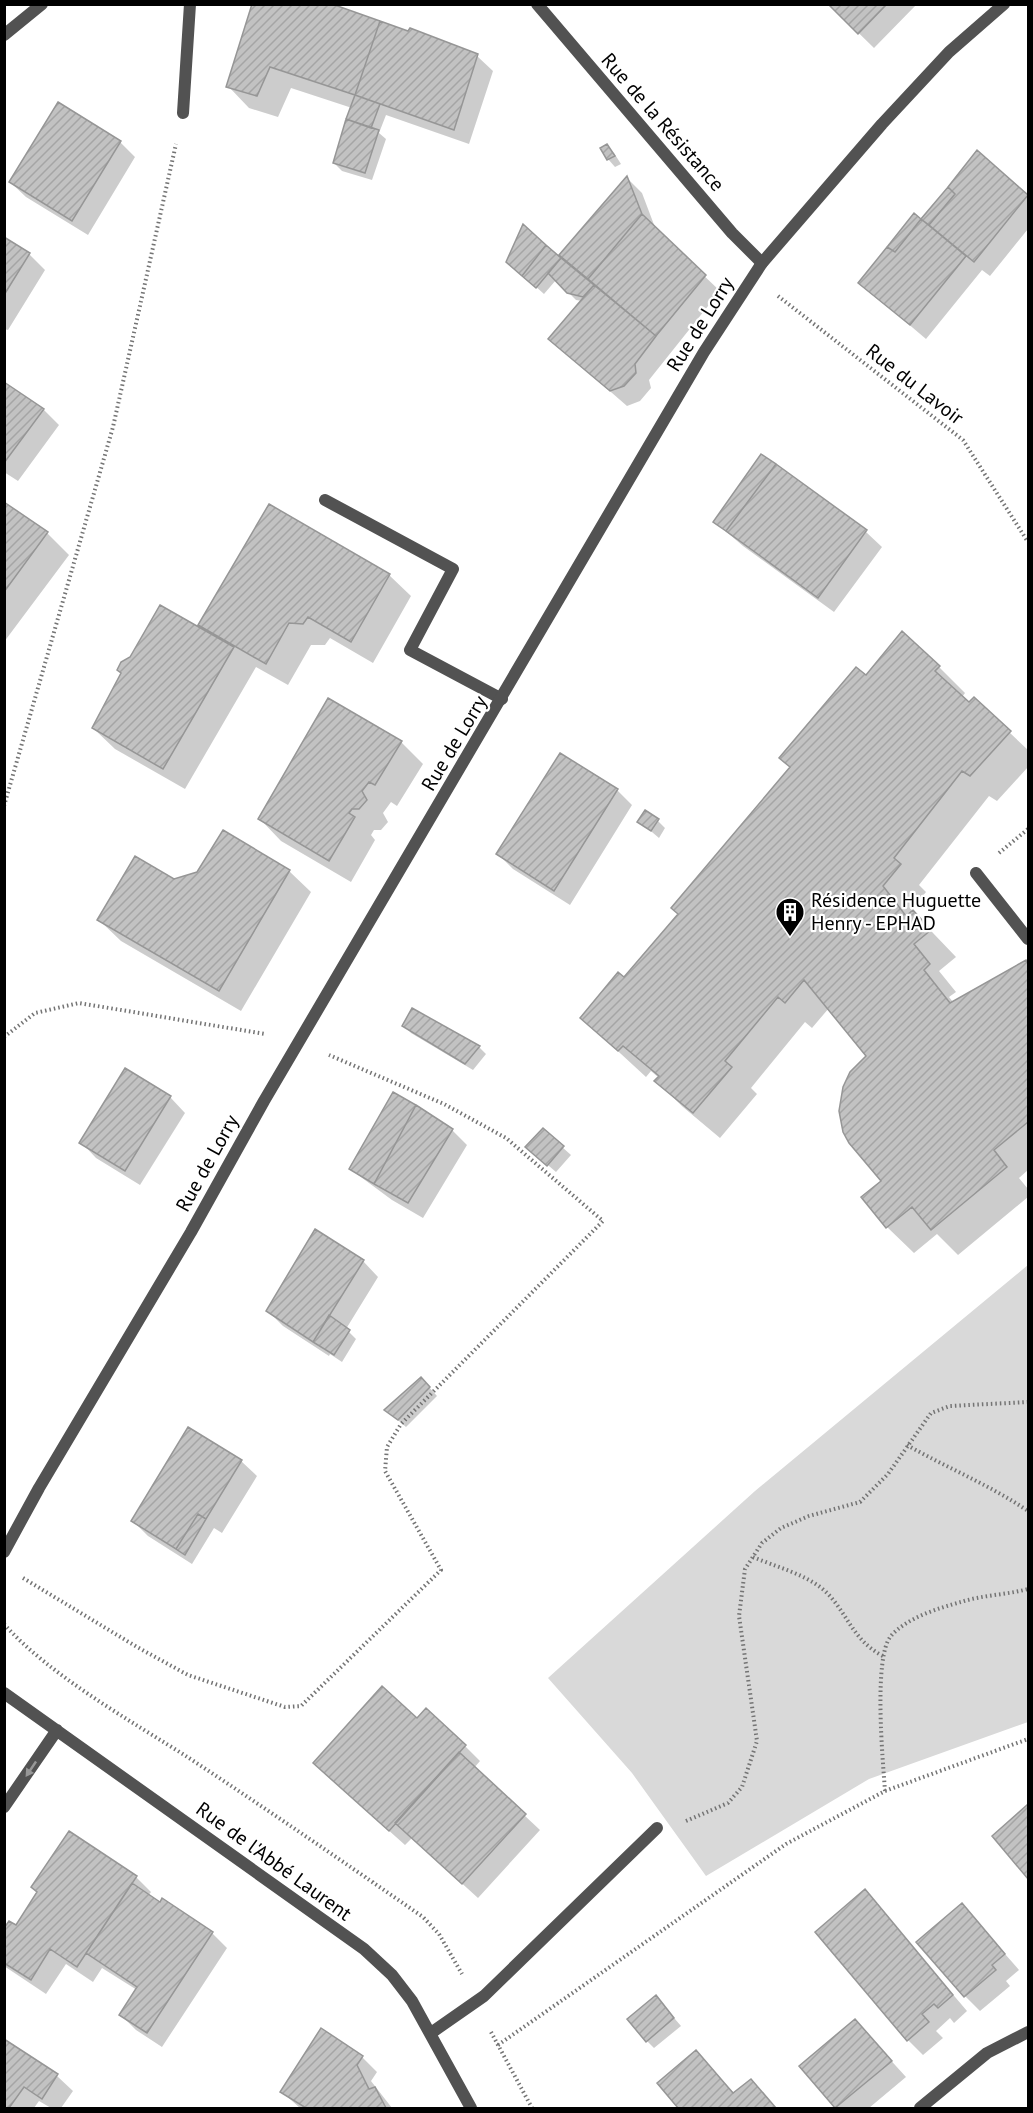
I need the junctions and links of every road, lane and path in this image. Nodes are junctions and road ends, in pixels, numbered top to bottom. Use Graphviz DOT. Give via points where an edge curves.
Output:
graph roads {
  1 [pos="42,4"];
  2 [pos="190,4"];
  3 [pos="537,4"];
  4 [pos="1004,4"];
  5 [pos="4,35"];
  6 [pos="183,113"];
  7 [pos="762,263"];
  8 [pos="752,278"];
  9 [pos="325,500"];
  10 [pos="1029,542"];
  11 [pos="502,699"];
  12 [pos="4,806"];
  13 [pos="976,873"];
  14 [pos="1029,939"];
  15 [pos="4,1037"];
  16 [pos="299,1042"];
  17 [pos="1029,1402"];
  18 [pos="907,1444"];
  19 [pos="1029,1511"];
  20 [pos="4,1552"];
  21 [pos="753,1557"];
  22 [pos="15,1573"];
  23 [pos="1029,1589"];
  24 [pos="4,1624"];
  25 [pos="883,1656"];
  26 [pos="4,1693"];
  27 [pos="57,1730"];
  28 [pos="1029,1739"];
  29 [pos="885,1791"];
  30 [pos="4,1807"];
  31 [pos="657,1828"];
  32 [pos="475,2002"];
  33 [pos="1029,2032"];
  34 [pos="431,2033"];
  35 [pos="498,2045"];
  36 [pos="471,2109"];
  37 [pos="532,2109"];
  38 [pos="920,2109"];
  1 -- 5 [label="street"];
  2 -- 6 [label="street"];
  3 -- 7 [label="street, Rue de la Résistance"];
  4 -- 7 [label="street, Rue de Lorry" via="950,52 882,124"];
  6 -- 12 [label="path" via="113,427"];
  7 -- 8 [label="street, Rue de Lorry"];
  8 -- 10 [label="path, Rue du Lavoir" via="963,440"];
  8 -- 11 [label="street, Rue de Lorry" via="704,352"];
  9 -- 11 [label="street" via="453,569 410,650"];
  11 -- 16 [label="street, Rue de Lorry"];
  13 -- 14 [label="street"];
  15 -- 16 [label="path" via="35,1013 79,1004"];
  16 -- 20 [label="street, Rue de Lorry"];
  16 -- 22 [label="path" via="444,1104 506,1138 603,1221 401,1424 387,1447 385,1472 441,1570 301,1706 285,1707 188,1675"];
  17 -- 18 [label="path" via="950,1406 931,1413"];
  18 -- 19 [label="path" via="990,1486"];
  18 -- 21 [label="path" via="888,1474 860,1502 781,1528 762,1543"];
  21 -- 25 [label="path" via="825,1591 867,1648"];
  21 -- 31 [label="path" via="745,1569 739,1616 757,1741 742,1787 728,1803 693,1819"];
  23 -- 25 [label="path" via="962,1601 917,1619 889,1637"];
  24 -- 32 [label="path" via="18,1640 95,1697 423,1917 440,1934"];
  25 -- 29 [label="path" via="880,1730"];
  26 -- 27 [label="street, Rue de l'Abbé Laurent"];
  27 -- 30 [label="street, one-way"];
  27 -- 34 [label="street, Rue de l'Abbé Laurent" via="364,1949 392,1975"];
  28 -- 29 [label="path"];
  29 -- 35 [label="path" via="786,1844"];
  31 -- 32 [label="street"];
  32 -- 34 [label="street"];
  32 -- 35 [label="path"];
  33 -- 38 [label="street" via="987,2053"];
  34 -- 36 [label="street, Rue de l'Abbé Laurent"];
  35 -- 37 [label="path"];
}
